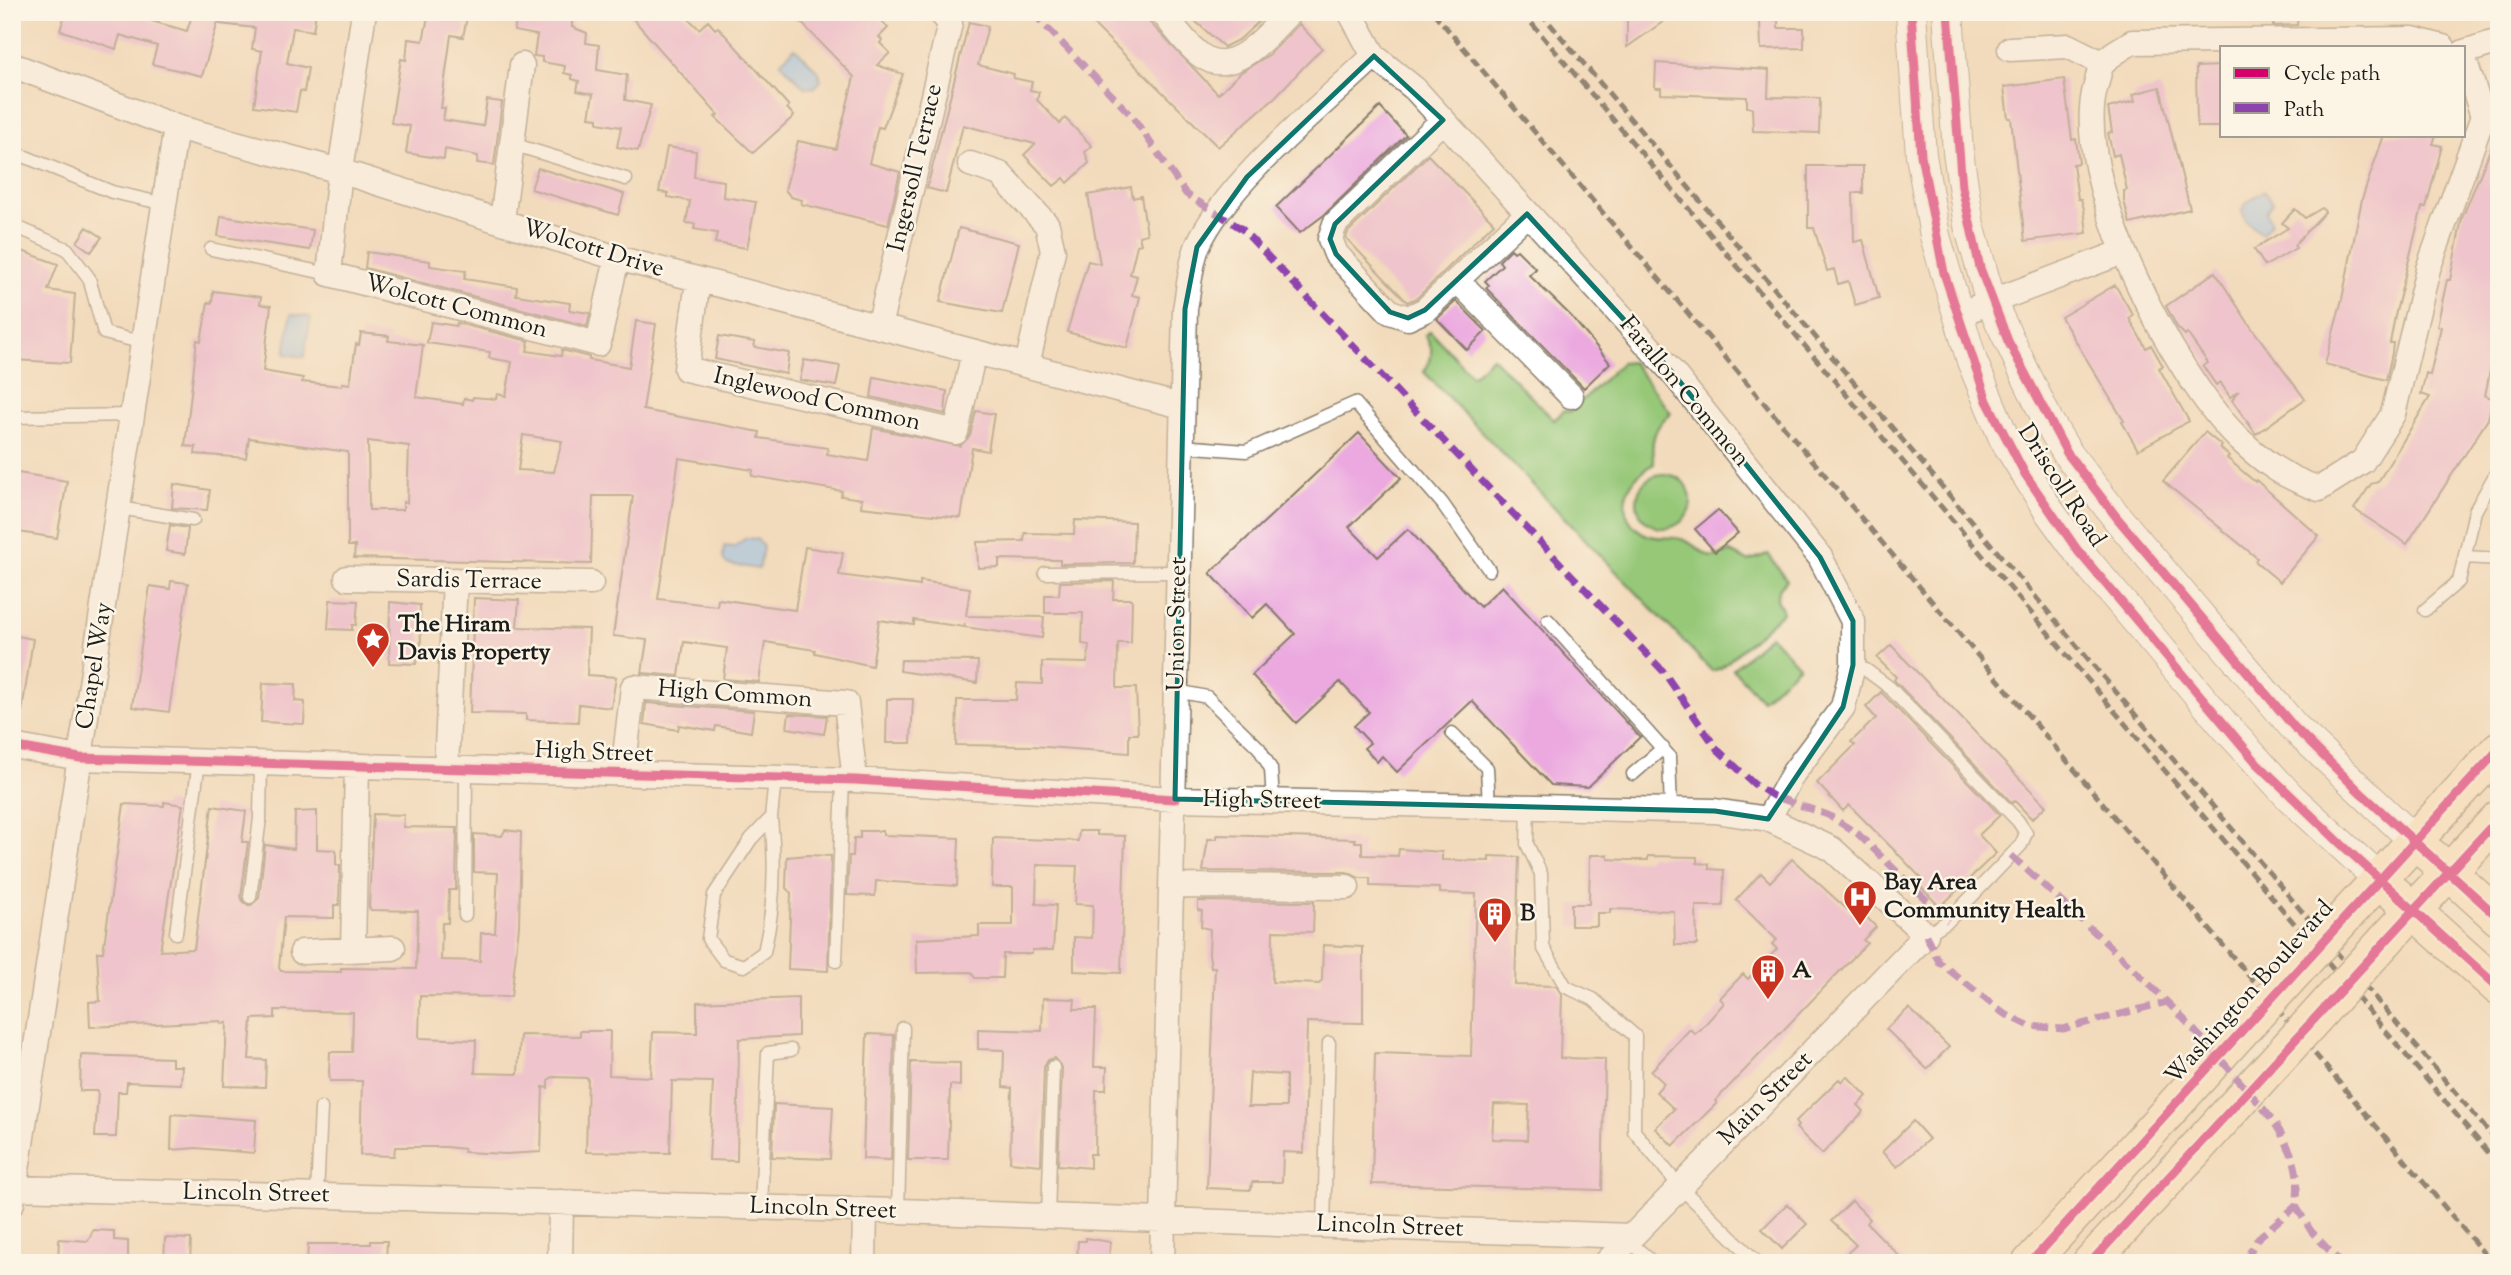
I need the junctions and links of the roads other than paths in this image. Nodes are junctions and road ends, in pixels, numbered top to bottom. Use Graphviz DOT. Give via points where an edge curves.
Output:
graph roads {
  1 [pos="364,12"];
  2 [pos="940,12"];
  3 [pos="1162,12"];
  4 [pos="1290,12"];
  5 [pos="1350,12"];
  6 [pos="1911,12"];
  7 [pos="1948,12"];
  8 [pos="2499,41"];
  9 [pos="2439,46"];
  10 [pos="2010,49"];
  11 [pos="2466,51"];
  12 [pos="1374,56"];
  13 [pos="2102,64"];
  14 [pos="12,65"];
  15 [pos="522,65"];
  16 [pos="2466,65"];
  17 [pos="1443,120"];
  18 [pos="176,127"];
  19 [pos="512,144"];
  20 [pos="12,156"];
  21 [pos="970,164"];
  22 [pos="340,171"];
  23 [pos="626,179"];
  24 [pos="165,204"];
  25 [pos="1527,214"];
  26 [pos="502,221"];
  27 [pos="12,225"];
  28 [pos="211,249"];
  29 [pos="2123,253"];
  30 [pos="617,258"];
  31 [pos="329,274"];
  32 [pos="1457,280"];
  33 [pos="698,281"];
  34 [pos="1992,302"];
  35 [pos="1956,315"];
  36 [pos="879,327"];
  37 [pos="144,343"];
  38 [pos="974,352"];
  39 [pos="1027,365"];
  40 [pos="1571,396"];
  41 [pos="1181,406"];
  42 [pos="133,415"];
  43 [pos="12,417"];
  44 [pos="1181,446"];
  45 [pos="2499,468"];
  46 [pos="119,508"];
  47 [pos="193,520"];
  48 [pos="2465,557"];
  49 [pos="2499,559"];
  50 [pos="1489,570"];
  51 [pos="1179,572"];
  52 [pos="1045,573"];
  53 [pos="347,578"];
  54 [pos="454,580"];
  55 [pos="591,583"];
  56 [pos="2426,610"];
  57 [pos="1548,620"];
  58 [pos="1853,665"];
  59 [pos="1177,691"];
  60 [pos="1451,733"];
  61 [pos="12,746"];
  62 [pos="1663,748"];
  63 [pos="2499,749"];
  64 [pos="80,758"];
  65 [pos="199,761"];
  66 [pos="261,763"];
  67 [pos="357,766"];
  68 [pos="456,768"];
  69 [pos="623,772"];
  70 [pos="1633,774"];
  71 [pos="775,779"];
  72 [pos="849,780"];
  73 [pos="1175,799"];
  74 [pos="1273,801"];
  75 [pos="1489,806"];
  76 [pos="1528,807"];
  77 [pos="1671,810"];
  78 [pos="771,818"];
  79 [pos="2499,818"];
  80 [pos="1768,819"];
  81 [pos="2415,841"];
  82 [pos="2448,872"];
  83 [pos="2379,880"];
  84 [pos="1172,886"];
  85 [pos="1347,887"];
  86 [pos="250,897"];
  87 [pos="2413,910"];
  88 [pos="465,915"];
  89 [pos="2499,918"];
  90 [pos="176,933"];
  91 [pos="1926,935"];
  92 [pos="353,948"];
  93 [pos="393,948"];
  94 [pos="302,952"];
  95 [pos="836,961"];
  96 [pos="2499,988"];
  97 [pos="903,1028"];
  98 [pos="1329,1043"];
  99 [pos="791,1051"];
  100 [pos="1053,1068"];
  101 [pos="321,1108"];
  102 [pos="16,1154"];
  103 [pos="1680,1187"];
  104 [pos="317,1195"];
  105 [pos="13,1196"];
  106 [pos="561,1202"];
  107 [pos="761,1207"];
  108 [pos="864,1210"];
  109 [pos="898,1211"];
  110 [pos="1048,1216"];
  111 [pos="1163,1219"];
  112 [pos="1324,1225"];
  113 [pos="1630,1238"];
  114 [pos="560,1263"];
  115 [pos="864,1263"];
  116 [pos="1162,1263"];
  117 [pos="1606,1263"];
  118 [pos="1653,1263"];
  119 [pos="1758,1263"];
  120 [pos="2030,1263"];
  121 [pos="2090,1263"];
  1 -- 22 [label="street"];
  2 -- 36 [label="street, Ingersoll Terrace" via="950,23"];
  3 -- 4 [label="street" via="1200,55 1220,63 1239,59"];
  5 -- 12 [label="street, Farallon Common"];
  6 -- 35 [label="street, Driscoll Road" via="1927,196"];
  7 -- 34 [label="street, Driscoll Road" via="1962,187"];
  8 -- 11 [label="street"];
  9 -- 13 [label="street" via="2413,39 2132,42"];
  10 -- 13 [label="street" via="2068,46"];
  12 -- 17 [label="street, Farallon Common" via="1415,89"];
  12 -- 41 [label="street, Union Street" via="1247,177 1217,212 1197,247 1185,309"];
  13 -- 29 [label="street" via="2089,107 2094,160"];
  14 -- 18 [label="street, Wolcott Drive"];
  15 -- 19 [label="street"];
  16 -- 29 [label="street" via="2483,116 2428,269 2393,414 2363,461 2319,489 2283,476 2238,438 2191,380"];
  17 -- 25 [label="street, Farallon Common"];
  17 -- 32 [label="street" via="1335,223 1330,239 1336,254 1390,312 1408,318 1425,310"];
  18 -- 22 [label="street, Wolcott Drive"];
  18 -- 24 [label="street, Chapel Way"];
  19 -- 23 [label="lane"];
  19 -- 26 [label="street"];
  20 -- 24 [label="lane" via="21,155 112,192"];
  21 -- 39 [label="street" via="1000,174 1047,225 1053,251"];
  22 -- 26 [label="street, Wolcott Drive"];
  22 -- 31 [label="street"];
  24 -- 37 [label="street, Chapel Way"];
  25 -- 32 [label="street"];
  25 -- 58 [label="street, Farallon Common" via="1673,373 1820,557 1853,621"];
  26 -- 30 [label="street, Wolcott Drive"];
  27 -- 37 [label="lane" via="67,249 89,278 104,333"];
  28 -- 31 [label="lane"];
  29 -- 34 [label="street"];
  30 -- 31 [label="street, Wolcott Common" via="598,344"];
  30 -- 33 [label="street, Wolcott Drive"];
  32 -- 40 [label="street"];
  33 -- 36 [label="street, Wolcott Drive"];
  33 -- 38 [label="street, Inglewood Common" via="685,369 956,432"];
  34 -- 35 [label="street"];
  34 -- 81 [label="street, Driscoll Road" via="2047,419 2089,483 2294,727"];
  35 -- 83 [label="street, Driscoll Road" via="2004,438 2078,551 2257,763"];
  36 -- 38 [label="street, Wolcott Drive"];
  37 -- 42 [label="street, Chapel Way"];
  38 -- 39 [label="street, Wolcott Drive"];
  39 -- 41 [label="street, Wolcott Drive"];
  41 -- 44 [label="street, Union Street"];
  42 -- 43 [label="lane"];
  42 -- 46 [label="street, Chapel Way"];
  44 -- 50 [label="lane" via="1246,451 1355,403 1442,503"];
  44 -- 51 [label="street, Union Street"];
  45 -- 48 [label="lane" via="2475,511"];
  46 -- 47 [label="lane"];
  46 -- 64 [label="street, Chapel Way"];
  48 -- 49 [label="lane"];
  48 -- 56 [label="lane" via="2459,581"];
  51 -- 52 [label="lane"];
  51 -- 59 [label="street, Union Street"];
  53 -- 54 [label="street, Sardis Terrace"];
  54 -- 55 [label="street, Sardis Terrace"];
  54 -- 68 [label="street"];
  57 -- 62 [label="lane"];
  58 -- 80 [label="street, Farallon Common" via="1843,707 1794,772"];
  58 -- 91 [label="lane" via="1889,687 2026,833 2021,845 1948,921"];
  59 -- 73 [label="street, Union Street"];
  59 -- 74 [label="lane" via="1207,697 1259,748 1271,769"];
  60 -- 75 [label="lane" via="1487,768"];
  61 -- 64 [label="street, High Street"];
  62 -- 70 [label="lane"];
  62 -- 77 [label="lane" via="1669,756"];
  63 -- 81 [label="main road, Washington Boulevard"];
  64 -- 65 [label="street, High Street"];
  64 -- 102 [label="street, Chapel Way"];
  65 -- 66 [label="street, High Street"];
  65 -- 90 [label="lane"];
  66 -- 67 [label="street, High Street"];
  66 -- 86 [label="lane" via="260,818"];
  67 -- 68 [label="street, High Street"];
  67 -- 92 [label="street"];
  68 -- 69 [label="street, High Street"];
  68 -- 88 [label="lane"];
  69 -- 71 [label="street, High Street"];
  69 -- 72 [label="street, High Common" via="633,687 846,703"];
  71 -- 72 [label="street, High Street"];
  71 -- 78 [label="lane"];
  72 -- 73 [label="street, High Street"];
  72 -- 95 [label="lane"];
  73 -- 74 [label="street, High Street"];
  73 -- 84 [label="street, Union Street"];
  74 -- 75 [label="street, High Street"];
  75 -- 76 [label="street, High Street"];
  76 -- 77 [label="street, High Street"];
  76 -- 103 [label="lane" via="1527,844 1541,874 1543,947 1566,987 1593,999 1635,1036 1634,1132"];
  77 -- 80 [label="street, High Street"];
  78 -- 78 [label="lane" via="751,839 714,895 708,939 724,960 744,966 764,952 771,924 776,868"];
  79 -- 82 [label="main road"];
  80 -- 91 [label="street, High Street" via="1832,849"];
  81 -- 82 [label="main road"];
  81 -- 83 [label="main road, Washington Boulevard"];
  82 -- 87 [label="main road"];
  82 -- 89 [label="main road"];
  83 -- 87 [label="main road"];
  83 -- 120 [label="main road, Washington Boulevard, bridge"];
  84 -- 85 [label="street"];
  84 -- 111 [label="street, Union Street"];
  87 -- 96 [label="main road"];
  87 -- 121 [label="main road, bridge"];
  91 -- 103 [label="street, Main Street"];
  92 -- 93 [label="street"];
  92 -- 94 [label="street"];
  97 -- 109 [label="lane"];
  98 -- 112 [label="lane"];
  99 -- 107 [label="lane" via="768,1053"];
  100 -- 110 [label="lane"];
  101 -- 104 [label="lane"];
  102 -- 105 [label="street, Chapel Way"];
  103 -- 113 [label="street, Main Street"];
  103 -- 119 [label="lane"];
  104 -- 105 [label="street, Lincoln Street"];
  104 -- 106 [label="street, Lincoln Street"];
  106 -- 107 [label="street, Lincoln Street"];
  106 -- 114 [label="street"];
  107 -- 108 [label="street, Lincoln Street"];
  108 -- 109 [label="street, Lincoln Street"];
  108 -- 115 [label="street"];
  109 -- 110 [label="street, Lincoln Street"];
  110 -- 111 [label="street, Lincoln Street"];
  111 -- 112 [label="street, Lincoln Street"];
  111 -- 116 [label="street, Union Street"];
  112 -- 113 [label="street, Lincoln Street"];
  113 -- 117 [label="street, Main Street"];
  113 -- 118 [label="lane"];
}
